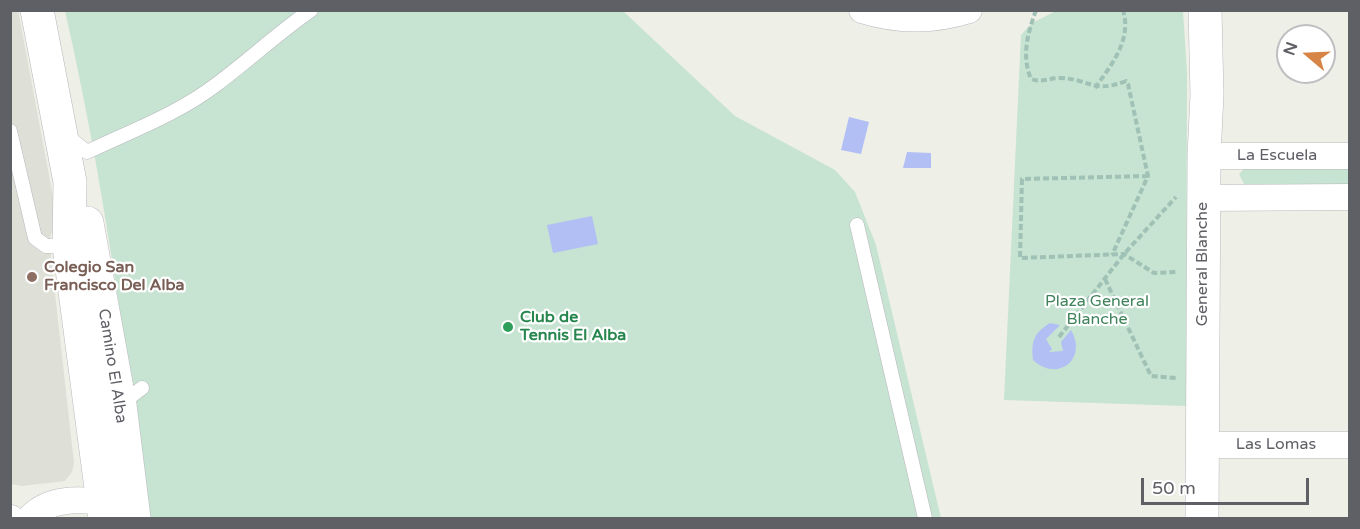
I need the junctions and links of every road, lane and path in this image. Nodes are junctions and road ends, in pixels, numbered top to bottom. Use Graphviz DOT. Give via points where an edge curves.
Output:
graph roads {
  1 [pos="37,10"];
  2 [pos="310,10"];
  3 [pos="862,10"];
  4 [pos="969,10"];
  5 [pos="1036,10"];
  6 [pos="1123,10"];
  7 [pos="1205,10"];
  8 [pos="1095,88"];
  9 [pos="10,130"];
  10 [pos="75,142"];
  11 [pos="1204,156"];
  12 [pos="1350,156"];
  13 [pos="1148,176"];
  14 [pos="70,182"];
  15 [pos="1204,194"];
  16 [pos="1350,197"];
  17 [pos="857,225"];
  18 [pos="69,246"];
  19 [pos="1124,254"];
  20 [pos="1112,255"];
  21 [pos="1179,272"];
  22 [pos="1105,279"];
  23 [pos="1059,337"];
  24 [pos="1176,378"];
  25 [pos="1202,445"];
  26 [pos="1350,446"];
  27 [pos="109,513"];
  28 [pos="30,519"];
  29 [pos="134,519"];
  30 [pos="925,519"];
  31 [pos="1202,519"];
  1 -- 10 [label="main road, Camino El Alba"];
  2 -- 10 [label="lane" via="216,85 156,121"];
  3 -- 4 [label="street" via="921,19"];
  5 -- 8 [label="path" via="1026,47 1031,79 1074,80"];
  6 -- 8 [label="path" via="1127,28 1115,59"];
  7 -- 11 [label="main road, General Blanche"];
  8 -- 13 [label="path" via="1126,81"];
  9 -- 18 [label="lane" via="35,238 46,246"];
  10 -- 14 [label="main road, Camino El Alba"];
  11 -- 12 [label="street, La Escuela"];
  11 -- 15 [label="main road, General Blanche"];
  13 -- 20 [label="path"];
  13 -- 20 [label="path" via="1022,179 1020,258"];
  14 -- 18 [label="main road, Camino El Alba"];
  14 -- 29 [label="main road, Camino El Alba" via="87,225 131,397"];
  15 -- 16 [label="street"];
  15 -- 19 [label="path" via="1182,190"];
  15 -- 25 [label="main road, General Blanche"];
  17 -- 30 [label="lane"];
  18 -- 27 [label="main road, Camino El Alba"];
  19 -- 20 [label="path"];
  19 -- 21 [label="path" via="1154,273"];
  19 -- 22 [label="path"];
  22 -- 23 [label="path"];
  22 -- 24 [label="path" via="1151,376"];
  25 -- 26 [label="street, Las Lomas"];
  25 -- 31 [label="main road, General Blanche"];
  27 -- 28 [label="street" via="54,502"];
}
